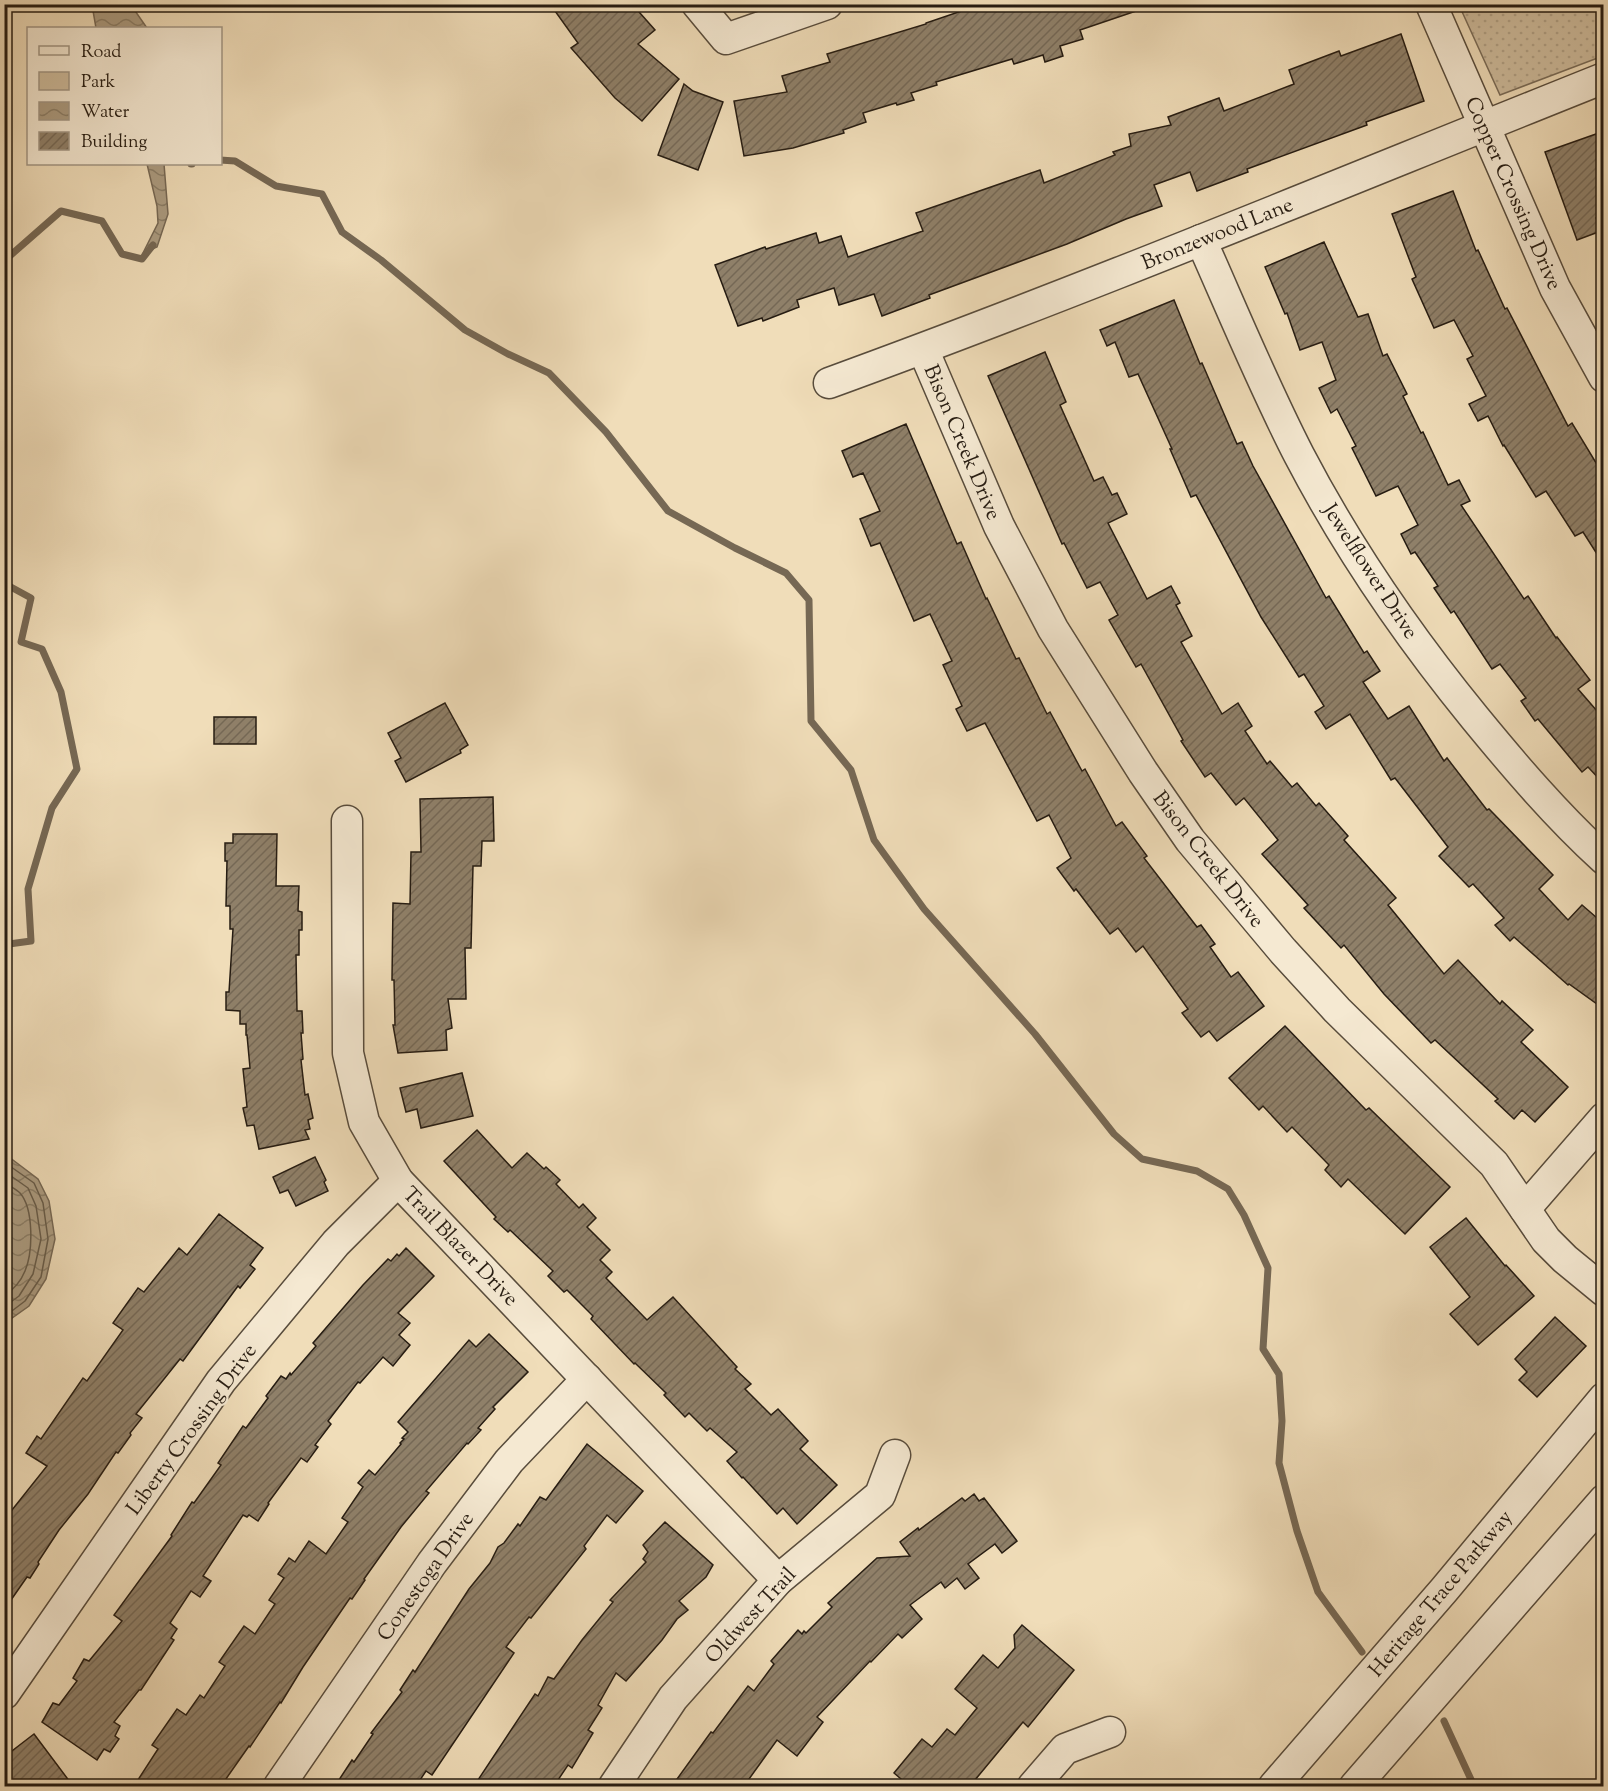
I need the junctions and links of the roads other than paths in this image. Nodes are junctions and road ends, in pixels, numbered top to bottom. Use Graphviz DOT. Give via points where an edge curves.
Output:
graph roads {
  1 [pos="697,4"];
  2 [pos="827,4"];
  3 [pos="1431,4"];
  4 [pos="1604,78"];
  5 [pos="1483,126"];
  6 [pos="1201,240"];
  7 [pos="923,349"];
  8 [pos="1604,377"];
  9 [pos="829,383"];
  10 [pos="347,821"];
  11 [pos="1604,859"];
  12 [pos="1604,1118"];
  13 [pos="399,1181"];
  14 [pos="1525,1209"];
  15 [pos="1604,1291"];
  16 [pos="587,1379"];
  17 [pos="1604,1398"];
  18 [pos="895,1455"];
  19 [pos="1604,1500"];
  20 [pos="778,1580"];
  21 [pos="4,1694"];
  22 [pos="1110,1732"];
  23 [pos="279,1786"];
  24 [pos="614,1786"];
  25 [pos="1033,1786"];
  26 [pos="1274,1786"];
  27 [pos="1355,1786"];
  1 -- 2 [label="street" via="726,39"];
  3 -- 5 [label="street, Copper Crossing Drive"];
  4 -- 5 [label="street, Bronzewood Lane"];
  5 -- 6 [label="street, Bronzewood Lane"];
  5 -- 8 [label="street, Copper Crossing Drive" via="1555,288"];
  6 -- 7 [label="street, Bronzewood Lane"];
  6 -- 11 [label="street, Jewelflower Drive" via="1300,456 1367,572 1456,695 1552,808"];
  7 -- 9 [label="street, Bronzewood Lane"];
  7 -- 14 [label="street, Bison Creek Drive" via="999,526 1053,629 1190,840 1337,1011 1494,1164"];
  10 -- 13 [label="street, Trail Blazer Drive" via="348,1053 364,1122"];
  12 -- 14 [label="street"];
  13 -- 16 [label="street, Trail Blazer Drive"];
  13 -- 21 [label="street, Liberty Crossing Drive" via="336,1243 221,1381"];
  14 -- 15 [label="street, Bison Creek Drive" via="1546,1240"];
  16 -- 20 [label="street, Trail Blazer Drive"];
  16 -- 23 [label="street, Conestoga Drive" via="509,1461 432,1563"];
  17 -- 26 [label="street, Heritage Trace Parkway"];
  18 -- 20 [label="street, Oldwest Trail" via="880,1495"];
  19 -- 27 [label="street"];
  20 -- 24 [label="street, Oldwest Trail" via="673,1698"];
  22 -- 25 [label="street" via="1065,1749"];
}
